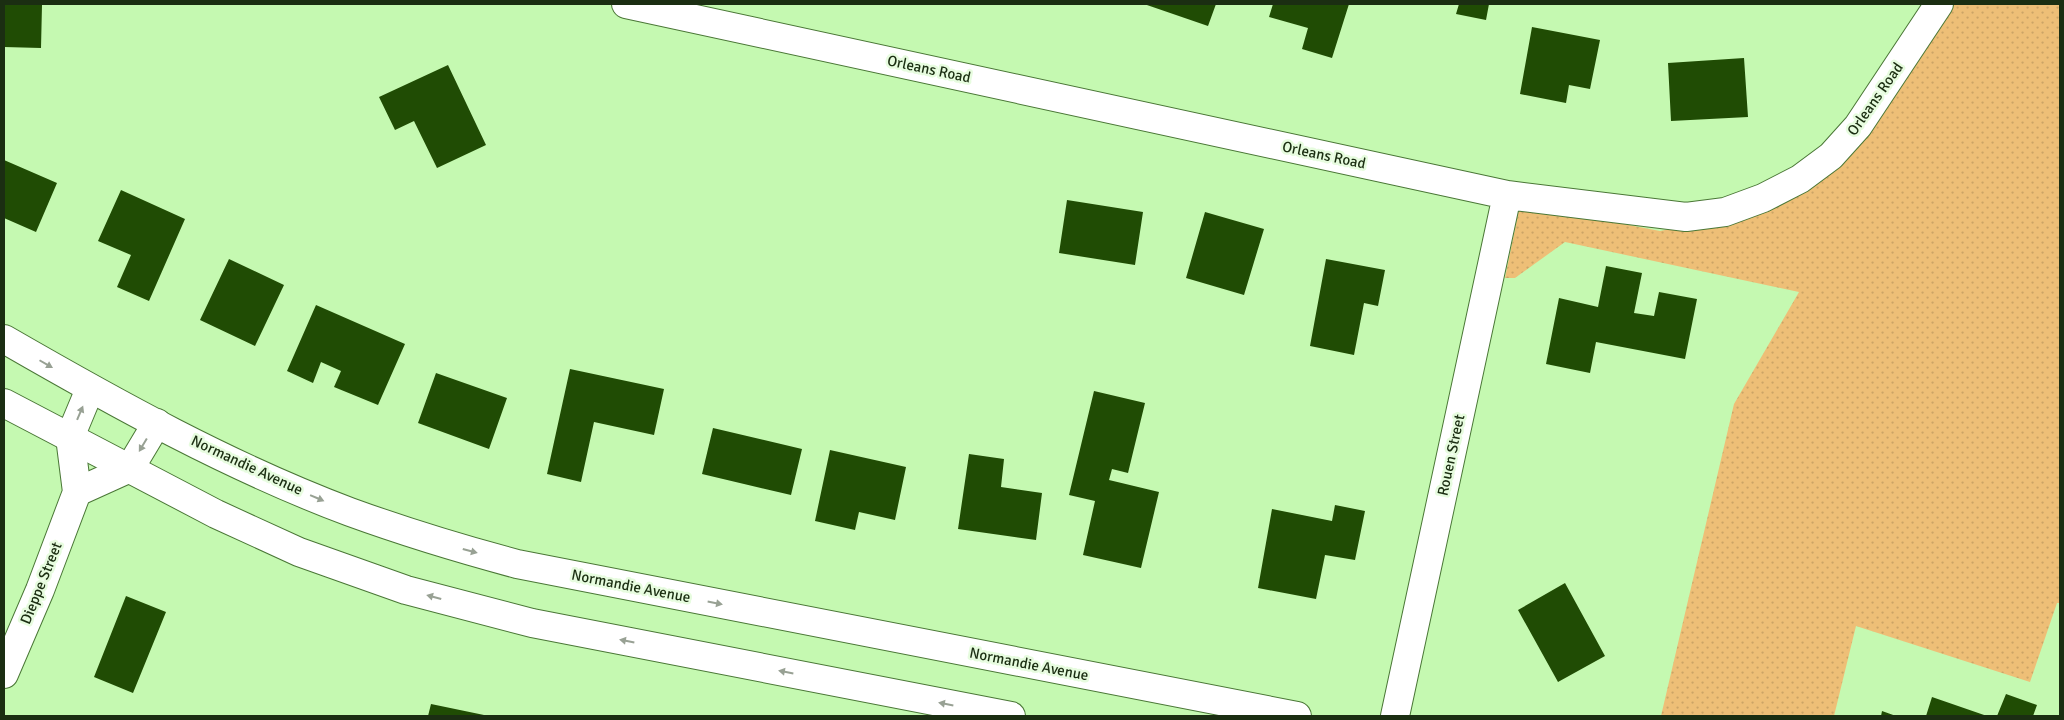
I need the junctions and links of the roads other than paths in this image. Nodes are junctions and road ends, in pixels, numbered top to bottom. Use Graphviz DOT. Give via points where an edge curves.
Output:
graph roads {
  1 [pos="626,4"];
  2 [pos="1939,4"];
  3 [pos="1507,194"];
  4 [pos="4,340"];
  5 [pos="90,389"];
  6 [pos="4,403"];
  7 [pos="157,423"];
  8 [pos="70,437"];
  9 [pos="130,468"];
  10 [pos="76,492"];
  11 [pos="4,674"];
  12 [pos="1011,716"];
  13 [pos="1297,716"];
  14 [pos="1395,716"];
  1 -- 3 [label="street, Orleans Road"];
  2 -- 3 [label="street, Orleans Road" via="1858,126 1831,156 1763,198 1725,212 1686,217"];
  3 -- 14 [label="street, Rouen Street"];
  4 -- 5 [label="street, Normandie Avenue, one-way"];
  5 -- 7 [label="street, Normandie Avenue"];
  8 -- 5 [label="street, Dieppe Street, one-way"];
  6 -- 8 [label="street"];
  7 -- 9 [label="street, one-way"];
  7 -- 13 [label="street, Normandie Avenue, one-way" via="247,468 349,511 435,542 517,564"];
  8 -- 9 [label="street"];
  8 -- 10 [label="street, Dieppe Street"];
  9 -- 10 [label="street"];
  12 -- 9 [label="street, one-way" via="532,623 406,590 299,552 216,514"];
  10 -- 11 [label="street, Dieppe Street" via="40,590"];
}
